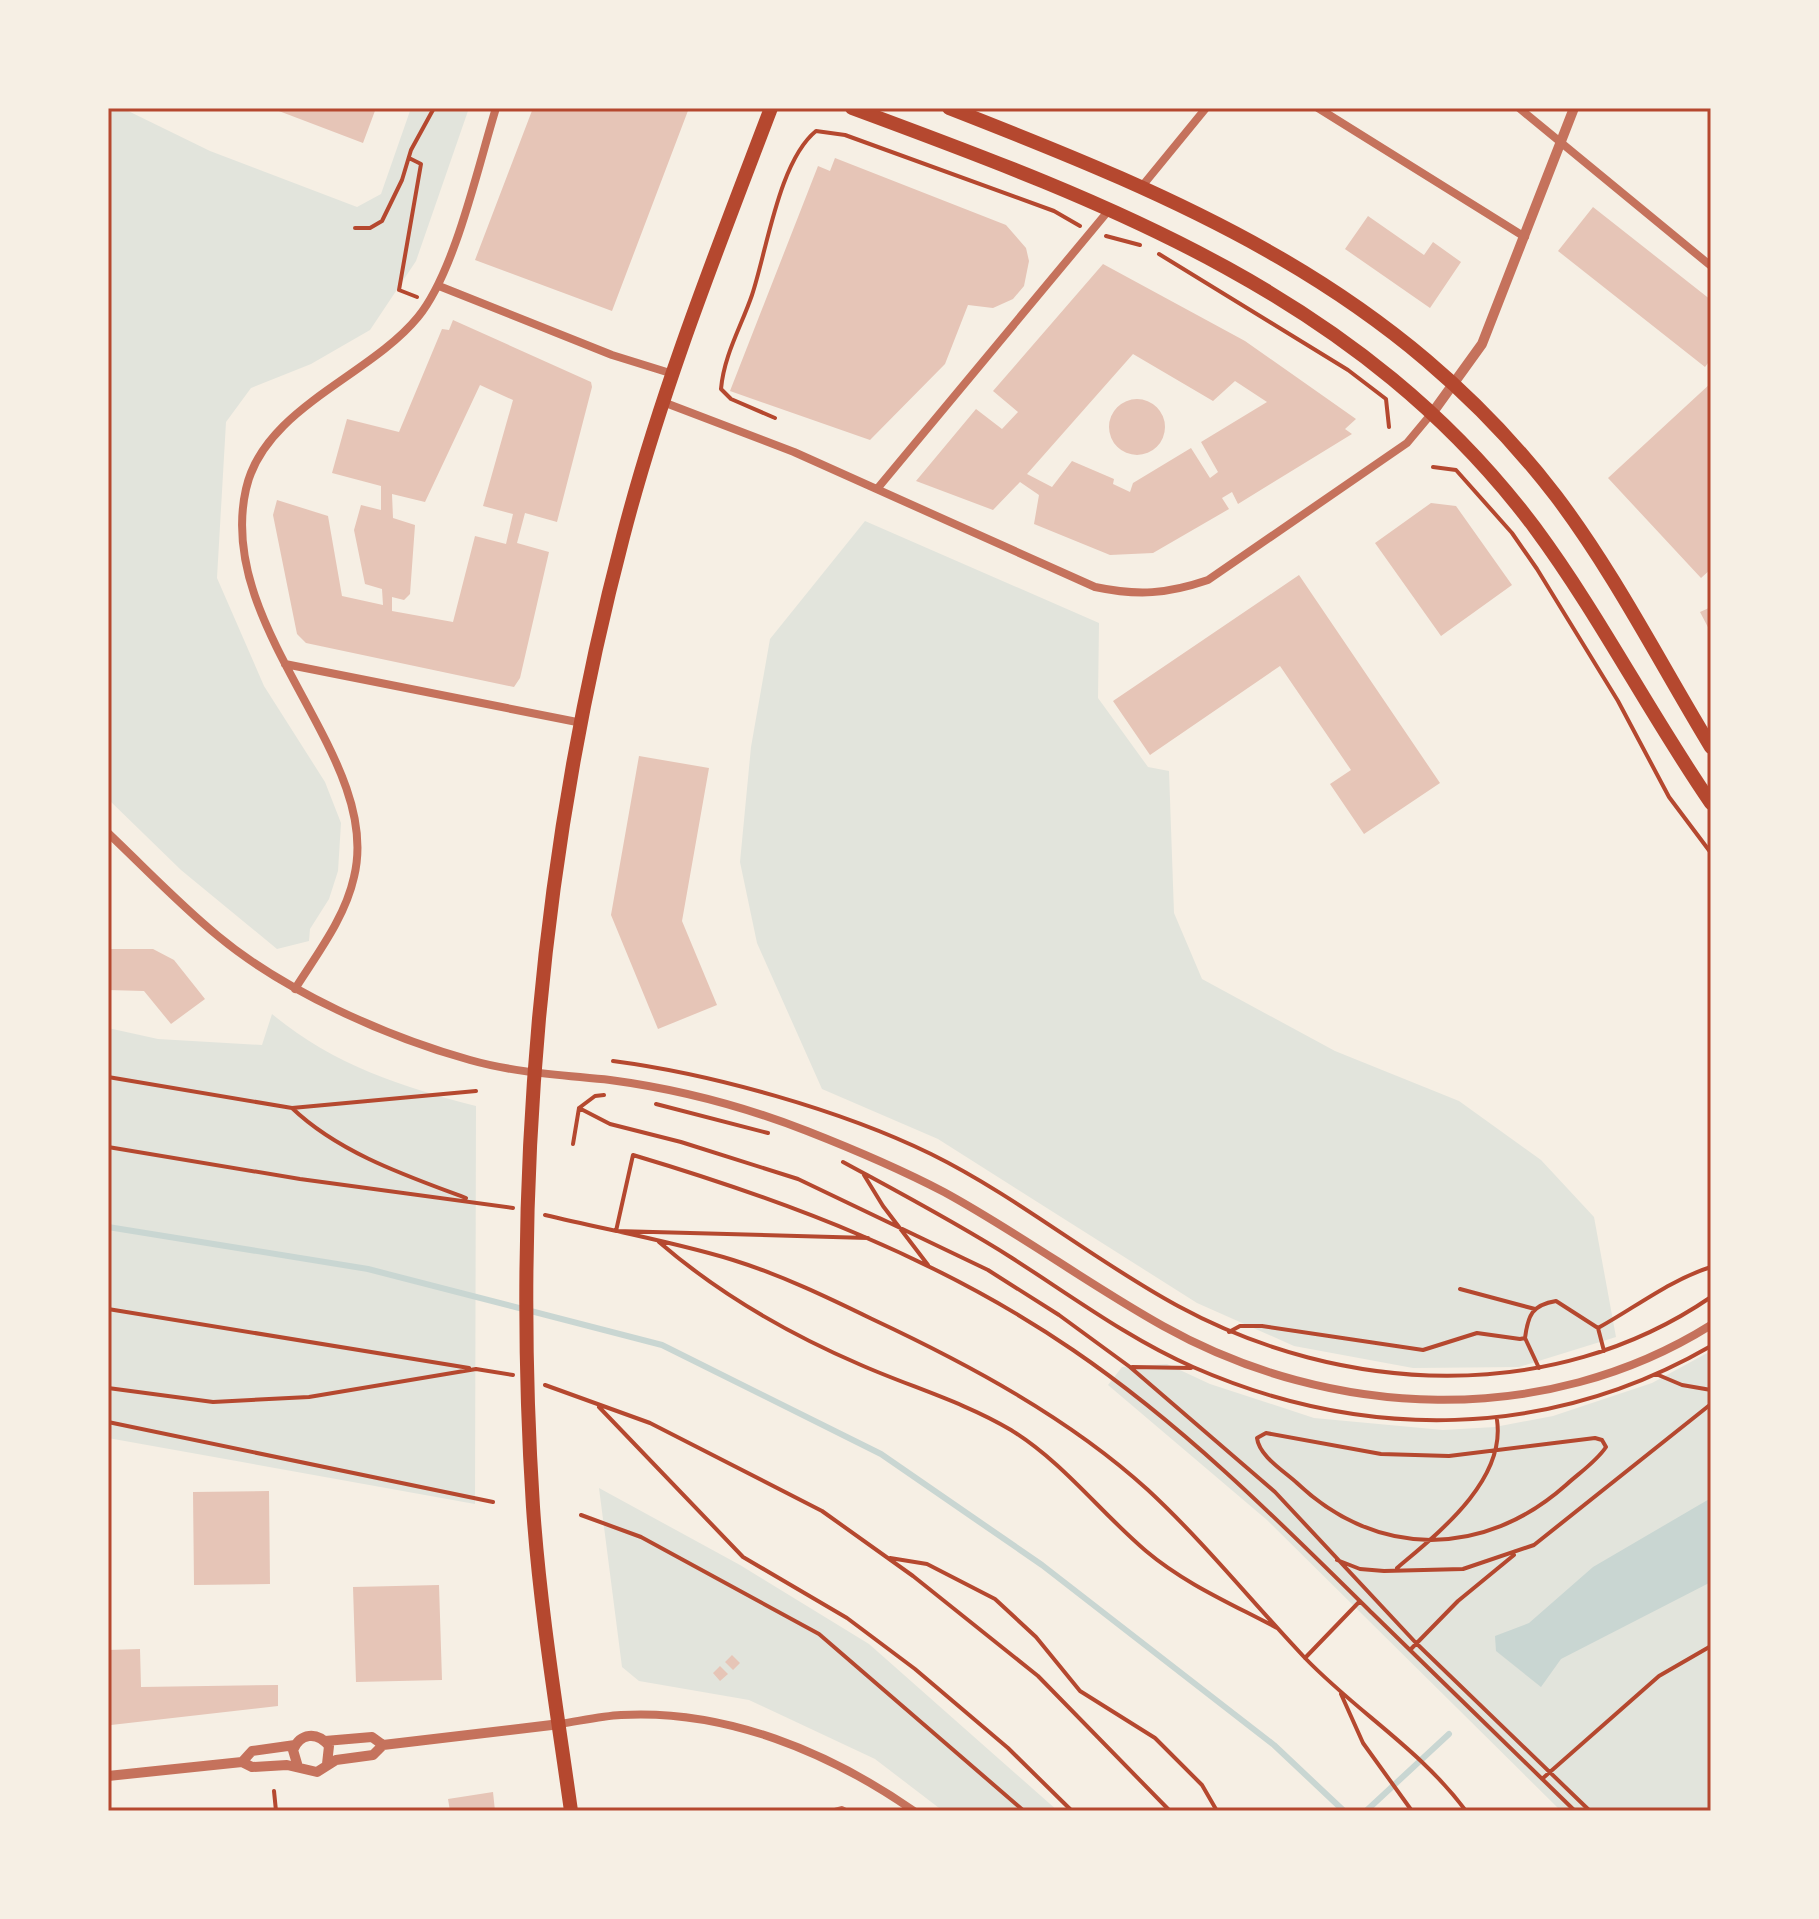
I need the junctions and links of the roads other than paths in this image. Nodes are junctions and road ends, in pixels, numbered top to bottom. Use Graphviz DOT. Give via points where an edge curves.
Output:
graph roads {
  1 [pos="496,108"];
  2 [pos="771,108"];
  3 [pos="852,108"];
  4 [pos="949,108"];
  5 [pos="1206,108"];
  6 [pos="1318,108"];
  7 [pos="1519,108"];
  8 [pos="1574,108"];
  9 [pos="1561,143"];
  10 [pos="1143,185"];
  11 [pos="1109,210"];
  12 [pos="1525,237"];
  13 [pos="1711,266"];
  14 [pos="439,286"];
  15 [pos="670,373"];
  16 [pos="1456,384"];
  17 [pos="663,402"];
  18 [pos="1433,412"];
  19 [pos="877,489"];
  20 [pos="285,664"];
  21 [pos="582,723"];
  22 [pos="1711,747"];
  23 [pos="1711,803"];
  24 [pos="108,833"];
  25 [pos="295,989"];
  26 [pos="533,1073"];
  27 [pos="1711,1325"];
  28 [pos="560,1724"];
  29 [pos="325,1741"];
  30 [pos="295,1745"];
  31 [pos="383,1745"];
  32 [pos="242,1762"];
  33 [pos="327,1764"];
  34 [pos="298,1767"];
  35 [pos="108,1776"];
  36 [pos="571,1811"];
  37 [pos="831,1811"];
  38 [pos="848,1811"];
  39 [pos="914,1811"];
  1 -- 14 [label="street"];
  2 -- 15 [label="main road"];
  3 -- 11 [label="main road"];
  4 -- 10 [label="main road"];
  5 -- 10 [label="street"];
  6 -- 12 [label="street"];
  7 -- 9 [label="street"];
  8 -- 9 [label="street"];
  9 -- 12 [label="street"];
  9 -- 13 [label="street"];
  10 -- 16 [label="main road" via="1285,257"];
  11 -- 18 [label="main road" via="1269,289"];
  11 -- 19 [label="street"];
  12 -- 16 [label="street" via="1482,344"];
  14 -- 15 [label="street"];
  14 -- 20 [label="street" via="394,343 279,430 260,455 246,488 242,521 251,591"];
  15 -- 17 [label="main road"];
  16 -- 18 [label="street"];
  16 -- 22 [label="main road" via="1507,437 1596,551"];
  17 -- 19 [label="street"];
  17 -- 21 [label="main road" via="623,534"];
  18 -- 19 [label="street" via="1407,443 1332,496 1208,580 1172,592 1148,595 1095,587"];
  18 -- 23 [label="main road" via="1534,526 1576,585"];
  20 -- 21 [label="street"];
  20 -- 25 [label="street" via="346,790 357,841 346,903"];
  21 -- 26 [label="main road"];
  24 -- 25 [label="street" via="220,937"];
  25 -- 26 [label="street" via="470,1060"];
  26 -- 27 [label="street" via="678,1091 804,1130 944,1192 1165,1327 1265,1372 1327,1389 1396,1399 1534,1393 1655,1355"];
  26 -- 28 [label="main road" via="525,1282 534,1510"];
  28 -- 31 [label="street"];
  28 -- 36 [label="main road"];
  28 -- 39 [label="street" via="654,1715 742,1728 818,1755"];
  29 -- 30 [label="street" via="309,1735"];
  29 -- 31 [label="street" via="372,1737"];
  29 -- 33 [label="street" via="330,1752"];
  30 -- 32 [label="street" via="252,1751"];
  30 -- 34 [label="street"];
  31 -- 33 [label="street" via="373,1755"];
  32 -- 34 [label="street" via="252,1767"];
  32 -- 35 [label="street"];
  33 -- 34 [label="street" via="317,1772"];
  37 -- 38 [label="lane"];
}
